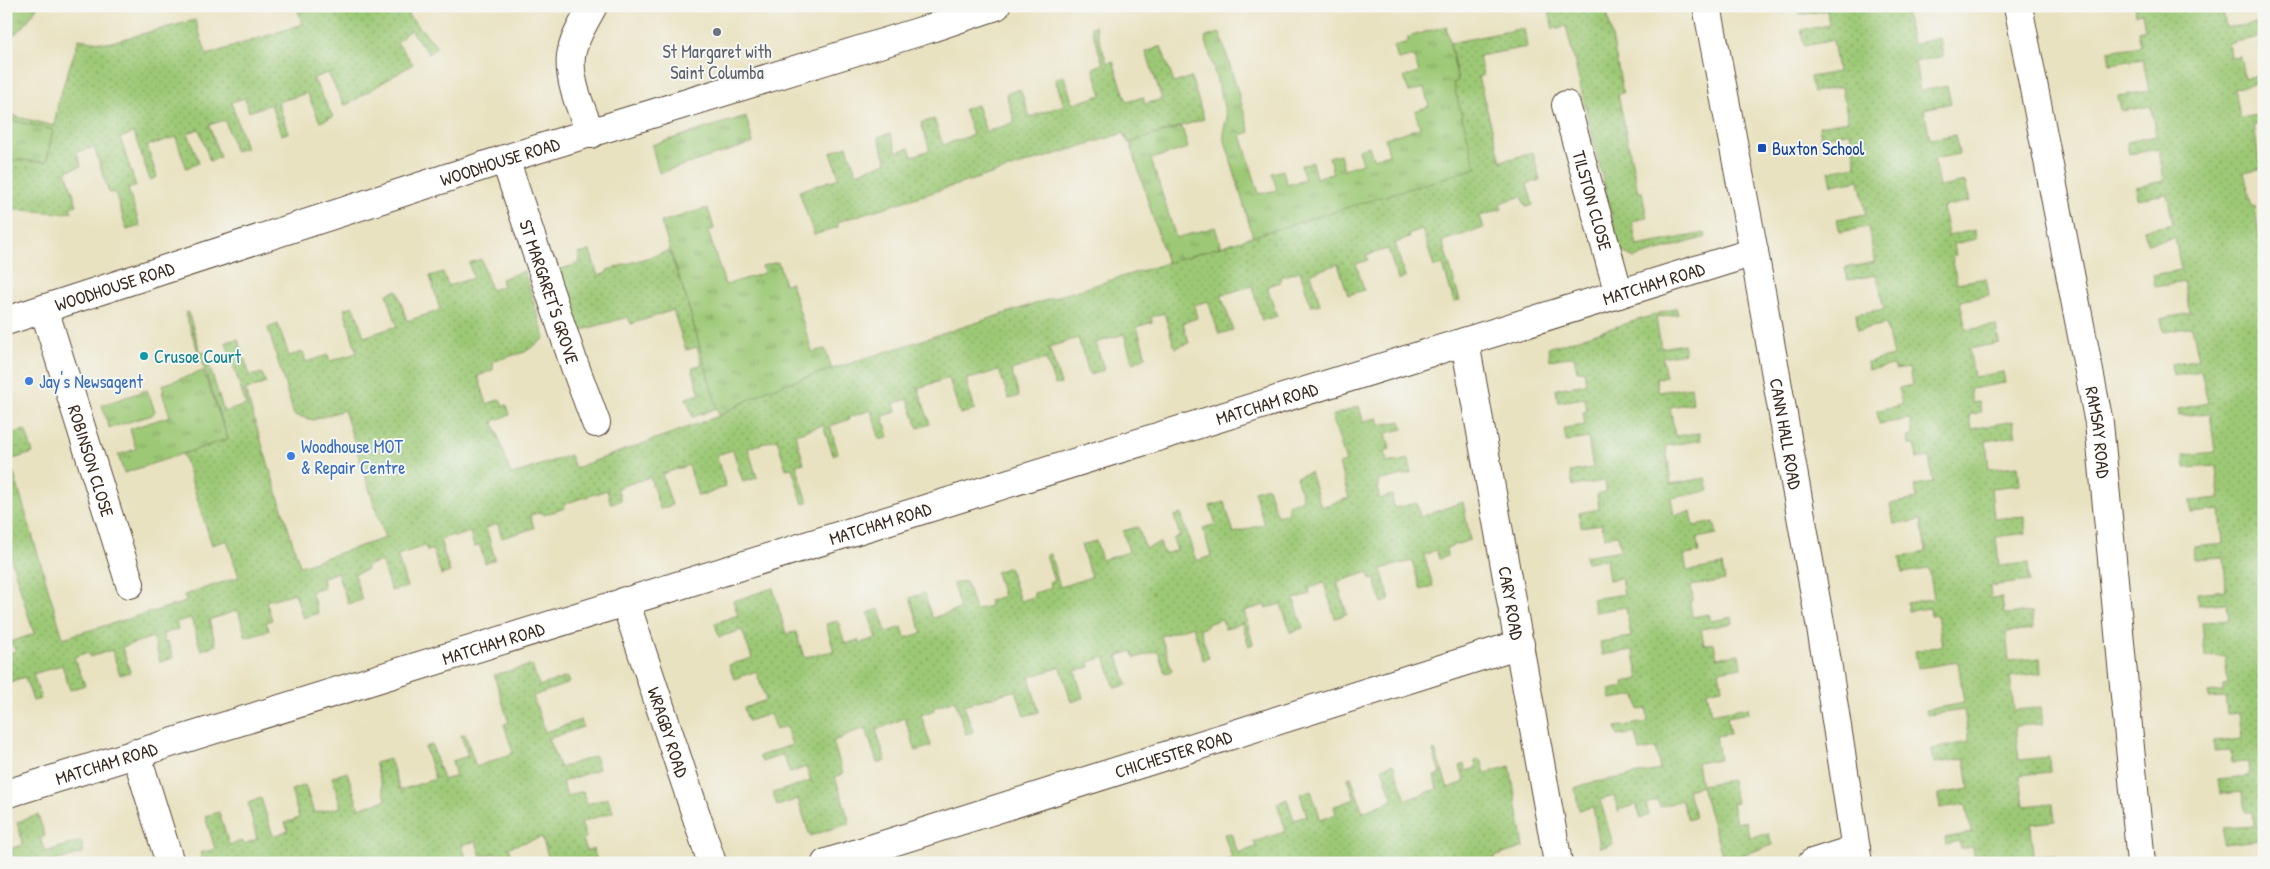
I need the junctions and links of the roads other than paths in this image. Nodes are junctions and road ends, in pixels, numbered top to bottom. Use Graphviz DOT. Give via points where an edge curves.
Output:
graph roads {
  1 [pos="593,6"];
  2 [pos="996,6"];
  3 [pos="1707,6"];
  4 [pos="2018,6"];
  5 [pos="1566,105"];
  6 [pos="591,134"];
  7 [pos="505,159"];
  8 [pos="1754,252"];
  9 [pos="1619,294"];
  10 [pos="44,309"];
  11 [pos="6,321"];
  12 [pos="1465,342"];
  13 [pos="596,423"];
  14 [pos="130,584"];
  15 [pos="625,602"];
  16 [pos="1520,644"];
  17 [pos="136,753"];
  18 [pos="6,794"];
  19 [pos="1857,856"];
  20 [pos="170,863"];
  21 [pos="712,863"];
  22 [pos="826,863"];
  23 [pos="1558,863"];
  24 [pos="1812,863"];
  25 [pos="2141,863"];
  1 -- 6 [label="street" via="571,56 575,92"];
  2 -- 6 [label="street, WOODHOUSE ROAD"];
  3 -- 8 [label="street, CANN HALL ROAD"];
  4 -- 25 [label="street, RAMSAY ROAD" via="2099,422"];
  5 -- 9 [label="street, TILSTON CLOSE"];
  6 -- 7 [label="street, WOODHOUSE ROAD"];
  7 -- 10 [label="street, WOODHOUSE ROAD"];
  7 -- 13 [label="street, ST MARGARET'S GROVE"];
  8 -- 9 [label="street, MATCHAM ROAD"];
  8 -- 19 [label="street, CANN HALL ROAD" via="1827,662"];
  9 -- 12 [label="street, MATCHAM ROAD"];
  10 -- 11 [label="street, WOODHOUSE ROAD"];
  10 -- 14 [label="street, ROBINSON CLOSE"];
  12 -- 15 [label="street, MATCHAM ROAD"];
  12 -- 16 [label="street, CARY ROAD"];
  15 -- 17 [label="street, MATCHAM ROAD"];
  15 -- 21 [label="street, WRAGBY ROAD"];
  16 -- 22 [label="street, CHICHESTER ROAD"];
  16 -- 23 [label="street, CARY ROAD"];
  17 -- 18 [label="street, MATCHAM ROAD"];
  17 -- 20 [label="street"];
  19 -- 24 [label="street"];
}
